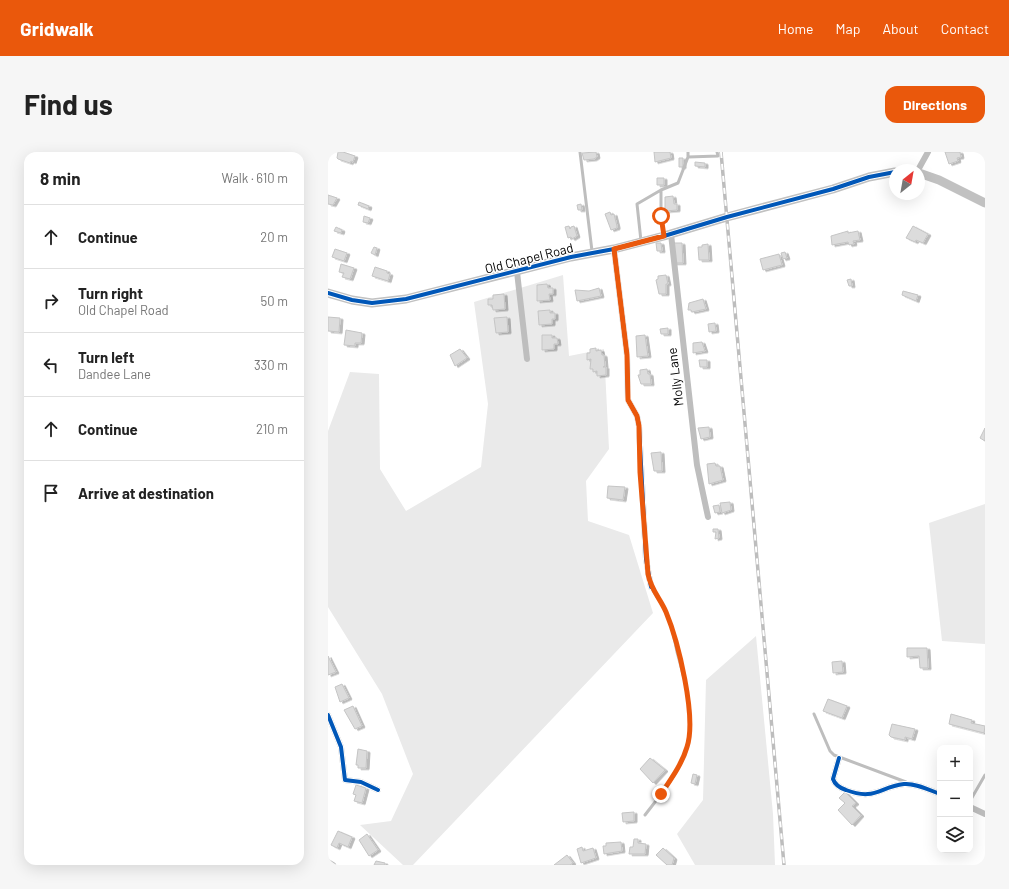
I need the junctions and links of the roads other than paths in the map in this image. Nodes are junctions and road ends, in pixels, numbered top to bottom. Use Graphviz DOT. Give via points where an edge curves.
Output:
graph roads {
  1 [pos="580,152"];
  2 [pos="688,152"];
  3 [pos="717,152"];
  4 [pos="928,152"];
  5 [pos="688,157"];
  6 [pos="921,164"];
  7 [pos="889,173"];
  8 [pos="925,175"];
  9 [pos="660,190"];
  10 [pos="985,203"];
  11 [pos="667,235"];
  12 [pos="641,242"];
  13 [pos="614,249"];
  14 [pos="593,253"];
  15 [pos="518,272"];
  16 [pos="328,293"];
  17 [pos="527,359"];
  18 [pos="708,517"];
  19 [pos="651,587"];
  20 [pos="814,714"];
  21 [pos="328,715"];
  22 [pos="839,758"];
  23 [pos="985,775"];
  24 [pos="911,784"];
  25 [pos="378,790"];
  26 [pos="937,793"];
  27 [pos="973,796"];
  28 [pos="973,808"];
  29 [pos="985,814"];
  30 [pos="645,815"];
  31 [pos="328,862"];
  32 [pos="333,865"];
  1 -- 14 [label="lane"];
  2 -- 5 [label="lane"];
  3 -- 5 [label="lane" via="718,156"];
  4 -- 6 [label="street"];
  5 -- 9 [label="lane" via="678,183"];
  7 -- 11 [label="street, Old Chapel Road"];
  8 -- 10 [label="street"];
  9 -- 11 [label="lane" via="661,216"];
  9 -- 12 [label="lane" via="637,204"];
  11 -- 12 [label="street, Old Chapel Road"];
  11 -- 18 [label="street, Molly Lane" via="700,485"];
  12 -- 13 [label="street, Old Chapel Road"];
  13 -- 14 [label="street, Old Chapel Road"];
  13 -- 19 [label="street" via="627,355 628,400 637,416 639,426 646,560"];
  14 -- 15 [label="street, Old Chapel Road"];
  15 -- 16 [label="street, Old Chapel Road" via="379,303 352,300"];
  15 -- 17 [label="street"];
  19 -- 30 [label="lane" via="666,611 671,625 690,710 688,746 678,769"];
  20 -- 22 [label="lane" via="830,751"];
  21 -- 25 [label="street" via="341,747 345,780 362,782"];
  22 -- 24 [label="lane"];
  22 -- 24 [label="street" via="833,779 838,787 854,793 870,795"];
  23 -- 27 [label="lane"];
  24 -- 26 [label="street"];
  28 -- 29 [label="street"];
  31 -- 32 [label="street"];
}
